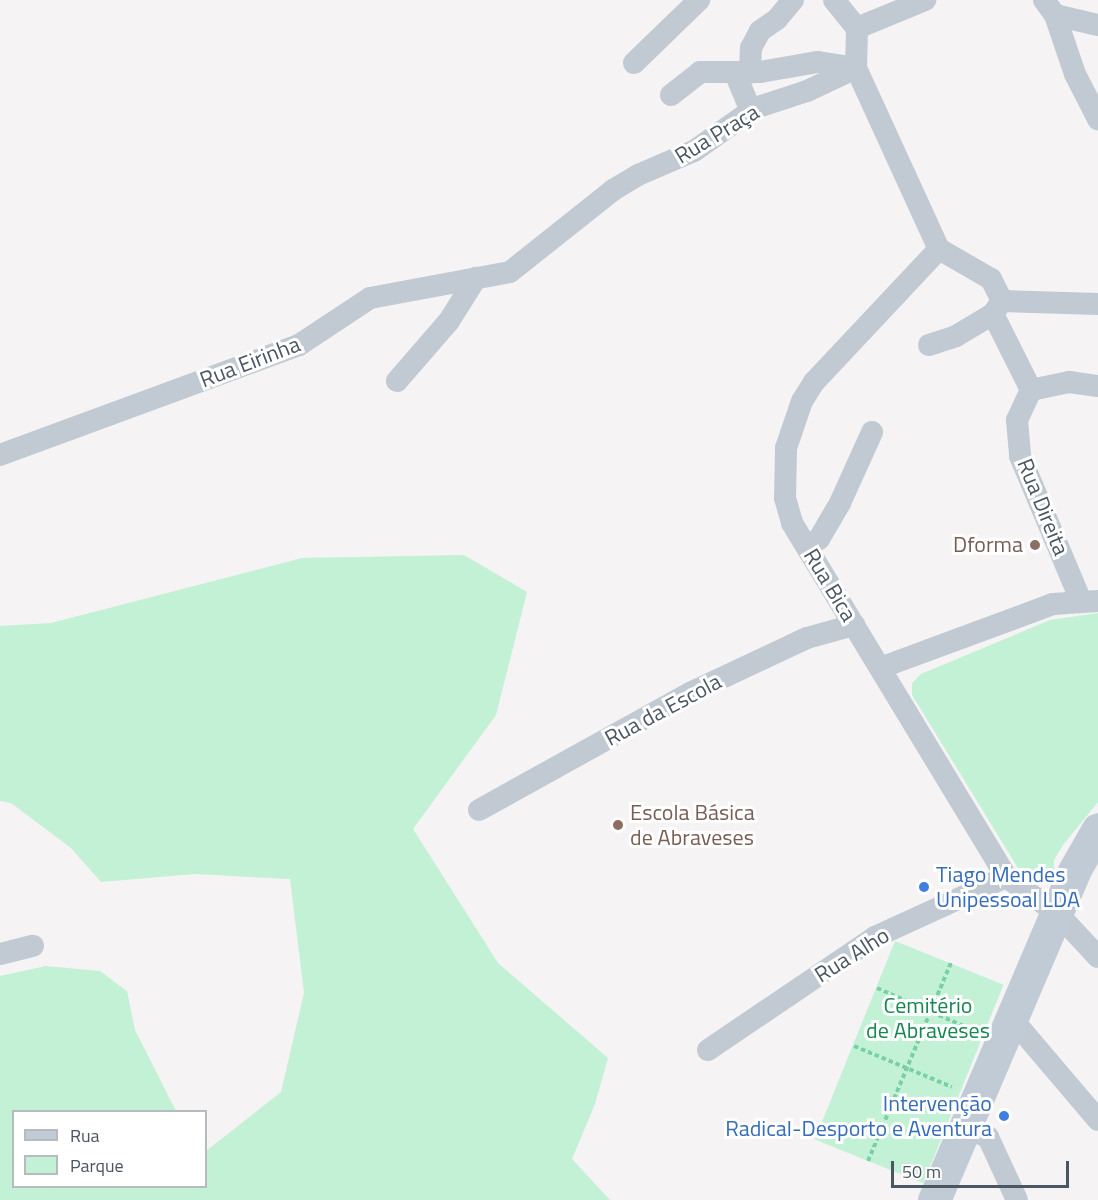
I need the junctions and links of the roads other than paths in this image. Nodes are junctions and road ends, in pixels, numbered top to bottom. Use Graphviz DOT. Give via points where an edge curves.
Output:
graph roads {
  1 [pos="699,0"];
  2 [pos="793,0"];
  3 [pos="834,0"];
  4 [pos="925,0"];
  5 [pos="1049,7"];
  6 [pos="1098,25"];
  7 [pos="857,28"];
  8 [pos="633,63"];
  9 [pos="856,68"];
  10 [pos="742,73"];
  11 [pos="671,95"];
  12 [pos="750,111"];
  13 [pos="1098,119"];
  14 [pos="613,190"];
  15 [pos="939,249"];
  16 [pos="476,278"];
  17 [pos="1098,304"];
  18 [pos="998,307"];
  19 [pos="929,345"];
  20 [pos="397,381"];
  21 [pos="1098,386"];
  22 [pos="1031,390"];
  23 [pos="872,432"];
  24 [pos="0,455"];
  25 [pos="807,547"];
  26 [pos="1090,602"];
  27 [pos="854,625"];
  28 [pos="880,668"];
  29 [pos="479,810"];
  30 [pos="1098,830"];
  31 [pos="1006,877"];
  32 [pos="1057,913"];
  33 [pos="33,946"];
  34 [pos="0,954"];
  35 [pos="1098,957"];
  36 [pos="1013,1020"];
  37 [pos="708,1050"];
  38 [pos="1098,1120"];
  39 [pos="966,1128"];
  40 [pos="934,1200"];
  41 [pos="1017,1200"];
  1 -- 8 [label="street"];
  2 -- 10 [label="street" via="760,31"];
  3 -- 7 [label="street"];
  4 -- 7 [label="street"];
  5 -- 6 [label="street"];
  5 -- 13 [label="street" via="1075,74"];
  7 -- 9 [label="street"];
  9 -- 10 [label="street" via="818,62"];
  9 -- 12 [label="street, Rua Praça"];
  9 -- 15 [label="street"];
  10 -- 11 [label="street" via="700,72"];
  10 -- 12 [label="street"];
  12 -- 14 [label="street, Rua Praça" via="694,151"];
  14 -- 16 [label="street, Rua Eirinha" via="510,272"];
  15 -- 18 [label="street" via="991,279"];
  15 -- 25 [label="street, Rua Bica" via="814,382 792,423 784,473 785,498 792,523"];
  16 -- 20 [label="street" via="449,321"];
  16 -- 24 [label="street, Rua Eirinha" via="370,298 299,345"];
  17 -- 18 [label="street"];
  18 -- 19 [label="street" via="956,336"];
  18 -- 22 [label="street"];
  21 -- 22 [label="street" via="1069,382"];
  22 -- 26 [label="street, Rua Direita" via="1017,420 1020,456"];
  23 -- 25 [label="street" via="840,503 819,539"];
  25 -- 27 [label="street, Rua Bica"];
  26 -- 28 [label="street" via="1053,604"];
  27 -- 28 [label="street, Rua Bica"];
  27 -- 29 [label="street, Rua da Escola" via="807,638 690,693"];
  28 -- 31 [label="street, Rua Bica"];
  30 -- 32 [label="street"];
  31 -- 32 [label="street, Rua Bica"];
  31 -- 37 [label="street, Rua Alho" via="875,937"];
  32 -- 35 [label="street, Rua Bica"];
  32 -- 36 [label="street"];
  33 -- 34 [label="street"];
  36 -- 38 [label="street"];
  36 -- 39 [label="street"];
  39 -- 40 [label="street"];
  39 -- 41 [label="street" via="988,1137"];
}
